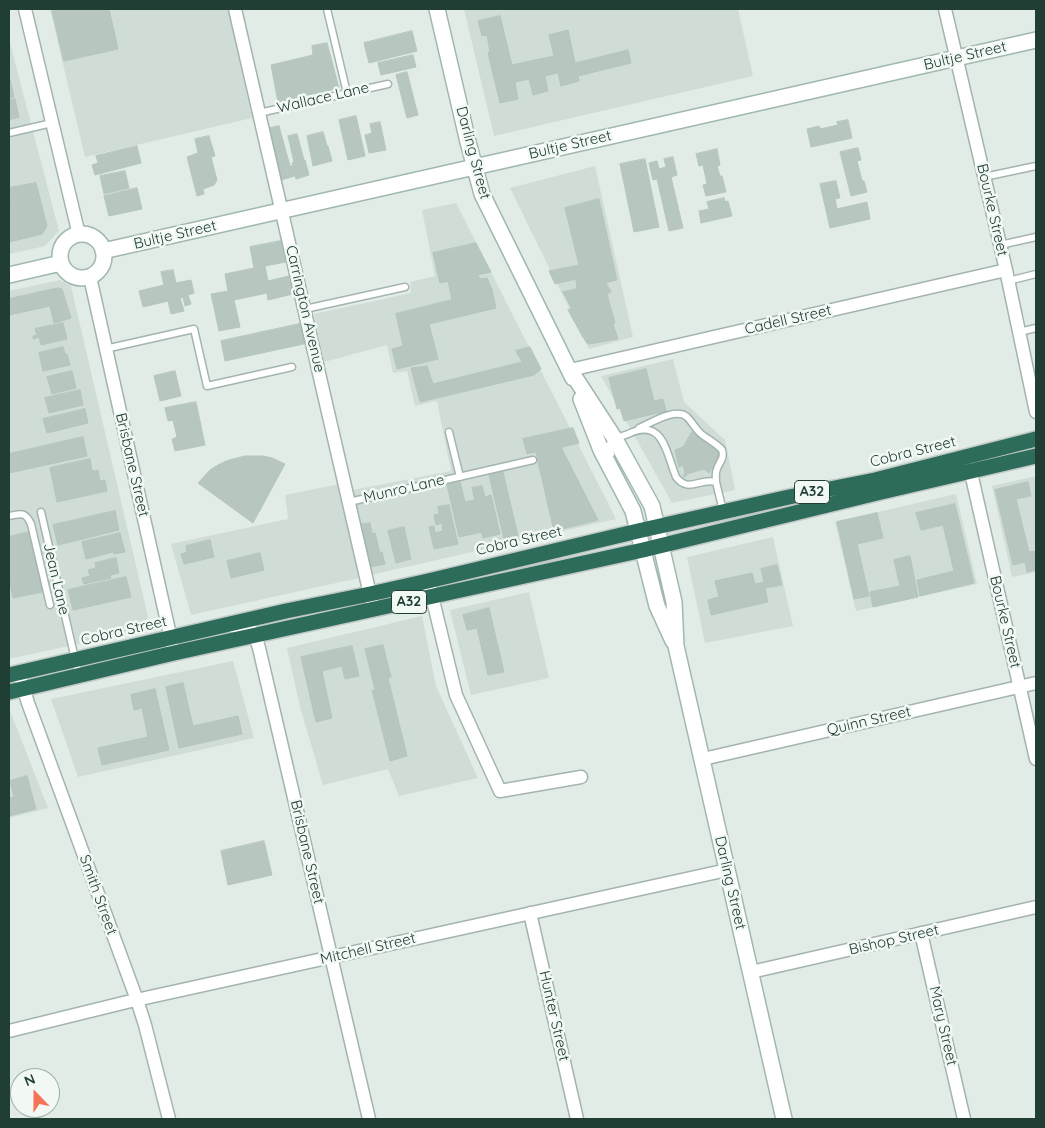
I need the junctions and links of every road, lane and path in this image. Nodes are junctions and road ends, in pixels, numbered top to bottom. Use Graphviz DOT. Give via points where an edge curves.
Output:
graph roads {
  1 [pos="25,9"];
  2 [pos="235,9"];
  3 [pos="327,9"];
  4 [pos="437,9"];
  5 [pos="945,9"];
  6 [pos="1036,40"];
  7 [pos="956,58"];
  8 [pos="388,84"];
  9 [pos="346,93"];
  10 [pos="259,113"];
  11 [pos="52,123"];
  12 [pos="9,132"];
  13 [pos="1036,166"];
  14 [pos="474,167"];
  15 [pos="984,177"];
  16 [pos="282,211"];
  17 [pos="79,235"];
  18 [pos="1036,237"];
  19 [pos="1000,244"];
  20 [pos="103,251"];
  21 [pos="61,263"];
  22 [pos="9,274"];
  23 [pos="1036,274"];
  24 [pos="1007,275"];
  25 [pos="90,277"];
  26 [pos="404,287"];
  27 [pos="304,309"];
  28 [pos="1036,328"];
  29 [pos="1019,332"];
  30 [pos="105,349"];
  31 [pos="292,367"];
  32 [pos="570,370"];
  33 [pos="1036,412"];
  34 [pos="449,432"];
  35 [pos="631,432"];
  36 [pos="615,439"];
  37 [pos="1036,439"];
  38 [pos="1036,456"];
  39 [pos="533,460"];
  40 [pos="969,464"];
  41 [pos="460,477"];
  42 [pos="716,482"];
  43 [pos="626,496"];
  44 [pos="349,502"];
  45 [pos="41,512"];
  46 [pos="724,512"];
  47 [pos="9,516"];
  48 [pos="657,527"];
  49 [pos="638,531"];
  50 [pos="661,546"];
  51 [pos="643,550"];
  52 [pos="428,581"];
  53 [pos="370,594"];
  54 [pos="432,597"];
  55 [pos="50,604"];
  56 [pos="374,610"];
  57 [pos="208,629"];
  58 [pos="256,636"];
  59 [pos="170,638"];
  60 [pos="676,646"];
  61 [pos="174,653"];
  62 [pos="75,660"];
  63 [pos="14,674"];
  64 [pos="79,676"];
  65 [pos="1036,683"];
  66 [pos="1020,687"];
  67 [pos="16,691"];
  68 [pos="1036,758"];
  69 [pos="702,760"];
  70 [pos="581,777"];
  71 [pos="727,870"];
  72 [pos="1036,908"];
  73 [pos="530,913"];
  74 [pos="921,934"];
  75 [pos="331,957"];
  76 [pos="751,972"];
  77 [pos="136,1000"];
  78 [pos="9,1031"];
  79 [pos="169,1119"];
  80 [pos="369,1119"];
  81 [pos="577,1119"];
  82 [pos="784,1119"];
  83 [pos="964,1119"];
  1 -- 11 [label="street"];
  2 -- 10 [label="street, Carrington Avenue"];
  3 -- 9 [label="lane"];
  4 -- 14 [label="street, Darling Street"];
  5 -- 7 [label="street, Bourke Street"];
  6 -- 7 [label="street, Bultje Street"];
  7 -- 14 [label="street, Bultje Street"];
  7 -- 15 [label="street, Bourke Street"];
  8 -- 9 [label="lane, Wallace Lane"];
  9 -- 10 [label="lane, Wallace Lane"];
  10 -- 16 [label="street, Carrington Avenue"];
  11 -- 12 [label="lane"];
  11 -- 17 [label="street"];
  13 -- 15 [label="lane"];
  14 -- 16 [label="street, Bultje Street"];
  14 -- 32 [label="street, Darling Street" via="482,194 501,235"];
  15 -- 19 [label="street, Bourke Street"];
  16 -- 20 [label="street, Bultje Street"];
  16 -- 27 [label="street, Carrington Avenue"];
  17 -- 20 [label="street" via="92,236"];
  17 -- 21 [label="street" via="72,237 62,248"];
  18 -- 19 [label="lane"];
  19 -- 24 [label="street, Bourke Street"];
  20 -- 25 [label="street" via="103,264"];
  21 -- 22 [label="street"];
  21 -- 25 [label="street" via="75,277"];
  23 -- 24 [label="lane"];
  24 -- 29 [label="street, Bourke Street"];
  24 -- 32 [label="street, Cadell Street"];
  25 -- 30 [label="street, Brisbane Street"];
  26 -- 27 [label="lane"];
  27 -- 44 [label="street, Carrington Avenue"];
  28 -- 29 [label="lane"];
  29 -- 33 [label="street, Bourke Street"];
  30 -- 31 [label="lane" via="194,329 207,386"];
  30 -- 59 [label="street, Brisbane Street"];
  32 -- 36 [label="street, Darling Street"];
  32 -- 43 [label="street, Darling Street" via="601,450"];
  34 -- 41 [label="lane, Munro Lane"];
  35 -- 36 [label="lane"];
  35 -- 42 [label="lane" via="648,429 658,435 676,477 683,484"];
  35 -- 42 [label="lane" via="673,414 686,416 723,452"];
  36 -- 43 [label="lane" via="608,449"];
  36 -- 48 [label="street, Darling Street" via="652,506"];
  37 -- 40 [label="highway, Cobra Street / A32"];
  38 -- 40 [label="highway, Cobra Street / A32"];
  39 -- 41 [label="lane, Munro Lane"];
  40 -- 46 [label="highway, Cobra Street / A32"];
  40 -- 50 [label="highway, Cobra Street / A32" via="877,492"];
  40 -- 66 [label="street, Bourke Street"];
  41 -- 44 [label="lane, Munro Lane"];
  42 -- 46 [label="lane"];
  43 -- 49 [label="street, Darling Street"];
  44 -- 53 [label="street, Carrington Avenue"];
  45 -- 62 [label="lane, Jean Lane"];
  46 -- 48 [label="highway, Cobra Street / A32"];
  47 -- 55 [label="lane" via="25,515 31,524"];
  48 -- 49 [label="highway, Cobra Street / A32"];
  48 -- 50 [label="street, Darling Street"];
  49 -- 51 [label="street, Darling Street"];
  49 -- 52 [label="highway, Cobra Street / A32"];
  50 -- 51 [label="highway, Cobra Street / A32"];
  50 -- 60 [label="street, Darling Street" via="674,602"];
  51 -- 54 [label="highway, Cobra Street / A32"];
  51 -- 60 [label="street, Darling Street" via="657,606"];
  52 -- 53 [label="highway, Cobra Street / A32"];
  52 -- 54 [label="street"];
  53 -- 56 [label="street, Carrington Avenue"];
  53 -- 57 [label="highway, Cobra Street / A32"];
  54 -- 56 [label="highway, Cobra Street / A32"];
  54 -- 70 [label="street" via="456,695 500,791"];
  56 -- 58 [label="highway, Cobra Street / A32"];
  57 -- 58 [label="street" via="244,626"];
  57 -- 59 [label="highway, Cobra Street / A32"];
  58 -- 61 [label="highway, Cobra Street / A32"];
  58 -- 75 [label="street, Brisbane Street"];
  59 -- 61 [label="street, Brisbane Street"];
  59 -- 62 [label="highway, Cobra Street / A32"];
  60 -- 69 [label="street, Darling Street"];
  61 -- 64 [label="highway, Cobra Street / A32"];
  62 -- 63 [label="highway, Cobra Street / A32"];
  62 -- 64 [label="lane, Jean Lane"];
  63 -- 67 [label="street, Smith Street"];
  64 -- 67 [label="highway, Cobra Street / A32"];
  65 -- 66 [label="street, Quinn Street"];
  66 -- 68 [label="street, Bourke Street"];
  66 -- 69 [label="street, Quinn Street"];
  67 -- 77 [label="street, Smith Street"];
  69 -- 71 [label="street, Darling Street"];
  71 -- 73 [label="street, Mitchell Street"];
  71 -- 76 [label="street, Darling Street"];
  72 -- 74 [label="street, Bishop Street"];
  73 -- 75 [label="street, Mitchell Street"];
  73 -- 81 [label="street, Hunter Street"];
  74 -- 76 [label="street, Bishop Street"];
  74 -- 83 [label="street, Mary Street"];
  75 -- 77 [label="street, Mitchell Street"];
  75 -- 80 [label="street, Brisbane Street"];
  76 -- 82 [label="street, Darling Street"];
  77 -- 78 [label="street, Mitchell Street"];
  77 -- 79 [label="street, Smith Street"];
}
